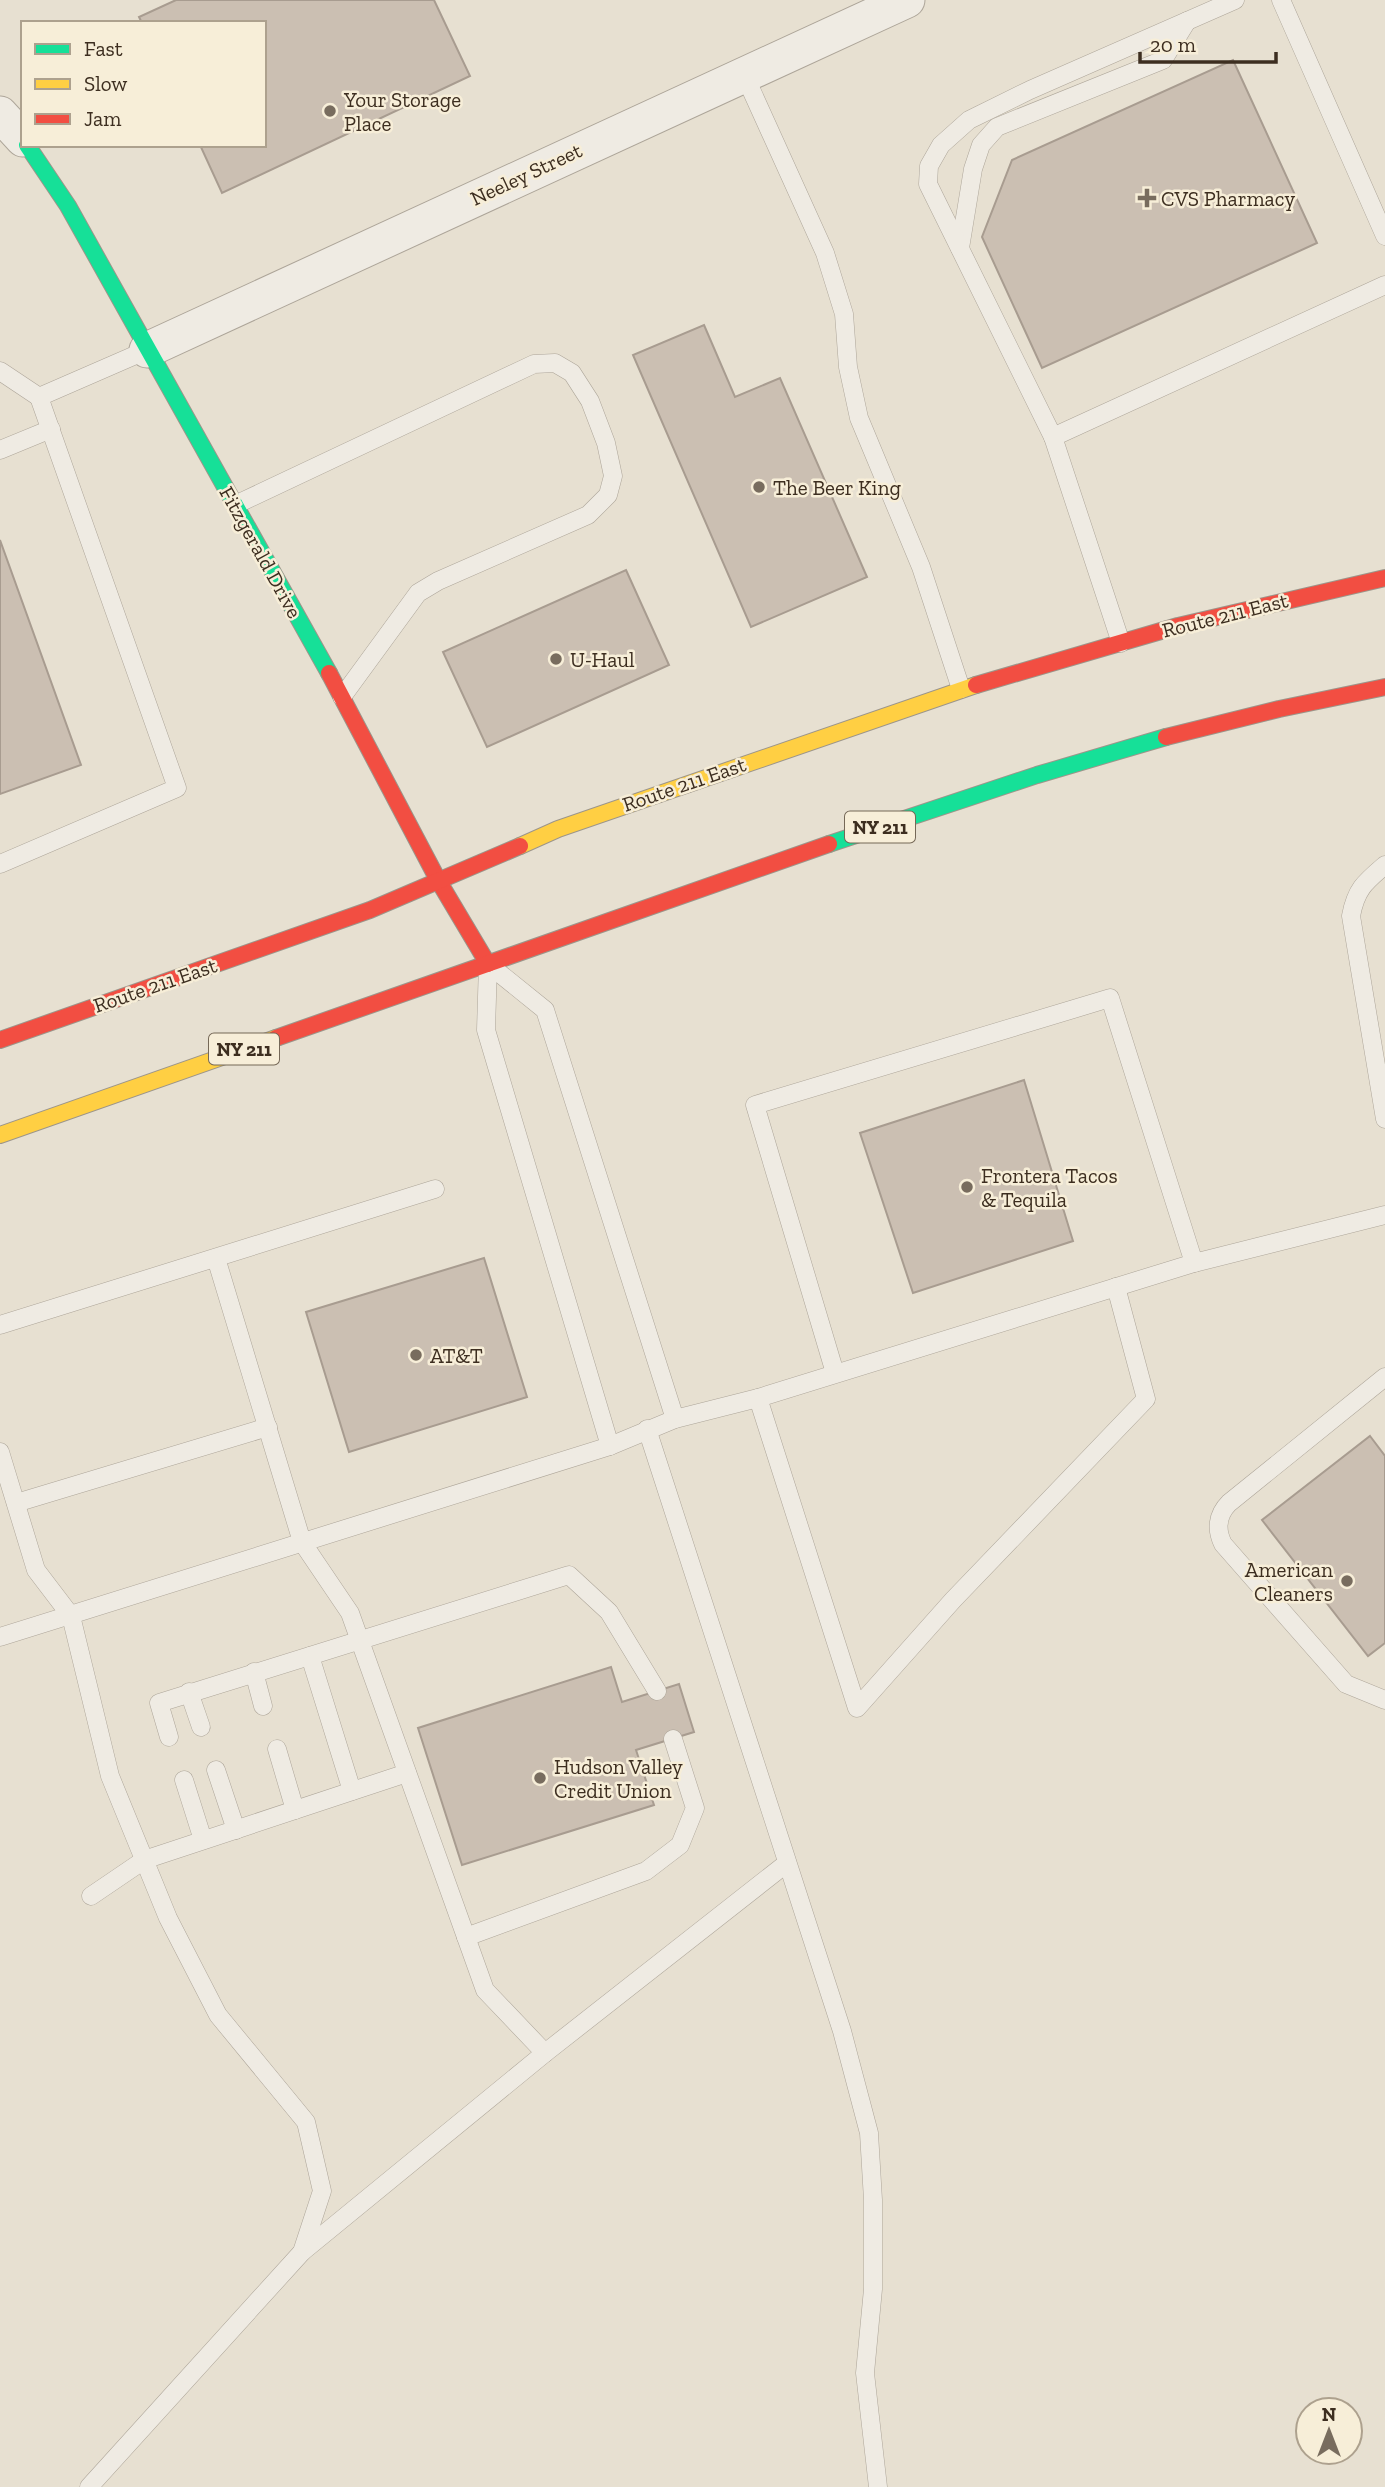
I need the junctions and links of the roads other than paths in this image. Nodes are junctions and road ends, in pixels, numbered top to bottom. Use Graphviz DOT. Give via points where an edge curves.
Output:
graph roads {
  1 [pos="906,0"];
  2 [pos="1235,0"];
  3 [pos="1281,0"];
  4 [pos="1187,21"];
  5 [pos="744,74"];
  6 [pos="0,114"];
  7 [pos="21,137"];
  8 [pos="28,147"];
  9 [pos="1385,236"];
  10 [pos="960,248"];
  11 [pos="1385,285"];
  12 [pos="147,350"];
  13 [pos="0,371"];
  14 [pos="39,397"];
  15 [pos="51,429"];
  16 [pos="1053,437"];
  17 [pos="0,450"];
  18 [pos="235,505"];
  19 [pos="1385,578"];
  20 [pos="1121,643"];
  21 [pos="1385,687"];
  22 [pos="961,689"];
  23 [pos="342,697"];
  24 [pos="0,864"];
  25 [pos="1385,865"];
  26 [pos="438,880"];
  27 [pos="488,964"];
  28 [pos="0,1040"];
  29 [pos="1385,1119"];
  30 [pos="0,1135"];
  31 [pos="435,1189"];
  32 [pos="1385,1215"];
  33 [pos="216,1258"];
  34 [pos="1194,1263"];
  35 [pos="1116,1287"];
  36 [pos="0,1325"];
  37 [pos="835,1373"];
  38 [pos="1385,1377"];
  39 [pos="758,1398"];
  40 [pos="675,1419"];
  41 [pos="268,1427"];
  42 [pos="647,1429"];
  43 [pos="610,1446"];
  44 [pos="0,1452"];
  45 [pos="16,1503"];
  46 [pos="302,1542"];
  47 [pos="71,1616"];
  48 [pos="0,1637"];
  49 [pos="360,1641"];
  50 [pos="310,1656"];
  51 [pos="254,1672"];
  52 [pos="189,1692"];
  53 [pos="657,1692"];
  54 [pos="1385,1700"];
  55 [pos="263,1706"];
  56 [pos="201,1727"];
  57 [pos="169,1737"];
  58 [pos="673,1739"];
  59 [pos="277,1749"];
  60 [pos="216,1770"];
  61 [pos="408,1773"];
  62 [pos="184,1780"];
  63 [pos="352,1791"];
  64 [pos="295,1810"];
  65 [pos="236,1830"];
  66 [pos="203,1840"];
  67 [pos="144,1860"];
  68 [pos="787,1863"];
  69 [pos="91,1896"];
  70 [pos="466,1937"];
  71 [pos="545,2053"];
  72 [pos="302,2252"];
  73 [pos="89,2487"];
  74 [pos="878,2487"];
  1 -- 5 [label="street, Neeley Street"];
  2 -- 4 [label="lane"];
  3 -- 9 [label="lane"];
  4 -- 10 [label="lane" via="1163,60 997,127 981,145 973,169"];
  4 -- 10 [label="lane" via="969,120 941,145 929,166 928,184"];
  5 -- 12 [label="street, Neeley Street"];
  5 -- 22 [label="lane" via="825,253 844,314 848,367 859,418 921,567"];
  6 -- 7 [label="street"];
  8 -- 12 [label="main road, Fitzgerald Drive" via="68,206"];
  10 -- 16 [label="lane"];
  11 -- 16 [label="lane"];
  12 -- 14 [label="lane"];
  12 -- 18 [label="main road, Fitzgerald Drive"];
  13 -- 14 [label="lane"];
  14 -- 15 [label="lane"];
  15 -- 17 [label="lane"];
  15 -- 24 [label="lane" via="177,788"];
  16 -- 20 [label="lane"];
  18 -- 23 [label="main road, Fitzgerald Drive"];
  18 -- 23 [label="lane" via="534,364 555,363 572,373 590,401 613,476 608,495 589,515 418,593"];
  19 -- 20 [label="main road, Route 211 East" via="1243,609"];
  20 -- 22 [label="main road, Route 211 East"];
  21 -- 27 [label="main road, NY 211" via="1176,735 1037,775"];
  22 -- 26 [label="main road, Route 211 East" via="558,829"];
  23 -- 26 [label="main road, Fitzgerald Drive"];
  25 -- 29 [label="lane" via="1355,896 1351,916"];
  26 -- 27 [label="main road, Fitzgerald Drive"];
  26 -- 28 [label="main road, Route 211 East" via="370,910"];
  27 -- 30 [label="main road, NY 211"];
  27 -- 40 [label="lane" via="545,1010"];
  27 -- 43 [label="lane" via="486,1030"];
  31 -- 33 [label="lane"];
  32 -- 34 [label="lane"];
  33 -- 36 [label="lane"];
  33 -- 41 [label="lane"];
  34 -- 35 [label="lane"];
  34 -- 37 [label="lane" via="1110,998 755,1105"];
  35 -- 37 [label="lane"];
  35 -- 39 [label="lane" via="1146,1399 953,1600 857,1708"];
  37 -- 39 [label="lane"];
  38 -- 54 [label="lane" via="1228,1503 1218,1525 1223,1544 1346,1684"];
  39 -- 40 [label="lane"];
  40 -- 42 [label="lane"];
  41 -- 45 [label="lane"];
  41 -- 46 [label="lane"];
  42 -- 43 [label="lane"];
  42 -- 68 [label="lane"];
  43 -- 46 [label="lane"];
  44 -- 45 [label="lane"];
  45 -- 47 [label="lane" via="36,1570"];
  46 -- 47 [label="lane"];
  46 -- 49 [label="lane" via="350,1613"];
  47 -- 48 [label="lane"];
  47 -- 67 [label="lane" via="110,1776"];
  49 -- 50 [label="lane"];
  49 -- 53 [label="lane" via="569,1575 609,1612"];
  49 -- 61 [label="lane"];
  50 -- 51 [label="lane"];
  50 -- 63 [label="lane"];
  51 -- 52 [label="lane"];
  51 -- 55 [label="lane"];
  52 -- 56 [label="lane"];
  52 -- 57 [label="lane" via="159,1703"];
  58 -- 70 [label="lane" via="695,1808 680,1845 646,1871"];
  59 -- 64 [label="lane"];
  60 -- 65 [label="lane"];
  61 -- 63 [label="lane"];
  61 -- 70 [label="lane"];
  62 -- 66 [label="lane"];
  63 -- 64 [label="lane"];
  64 -- 65 [label="lane"];
  65 -- 66 [label="lane"];
  66 -- 67 [label="lane"];
  67 -- 69 [label="lane"];
  67 -- 72 [label="lane" via="218,2015 306,2122 322,2191"];
  68 -- 71 [label="lane"];
  68 -- 74 [label="lane" via="842,2031 869,2133 873,2289 865,2373"];
  70 -- 71 [label="lane" via="485,1990"];
  71 -- 72 [label="lane"];
  72 -- 73 [label="lane"];
}
